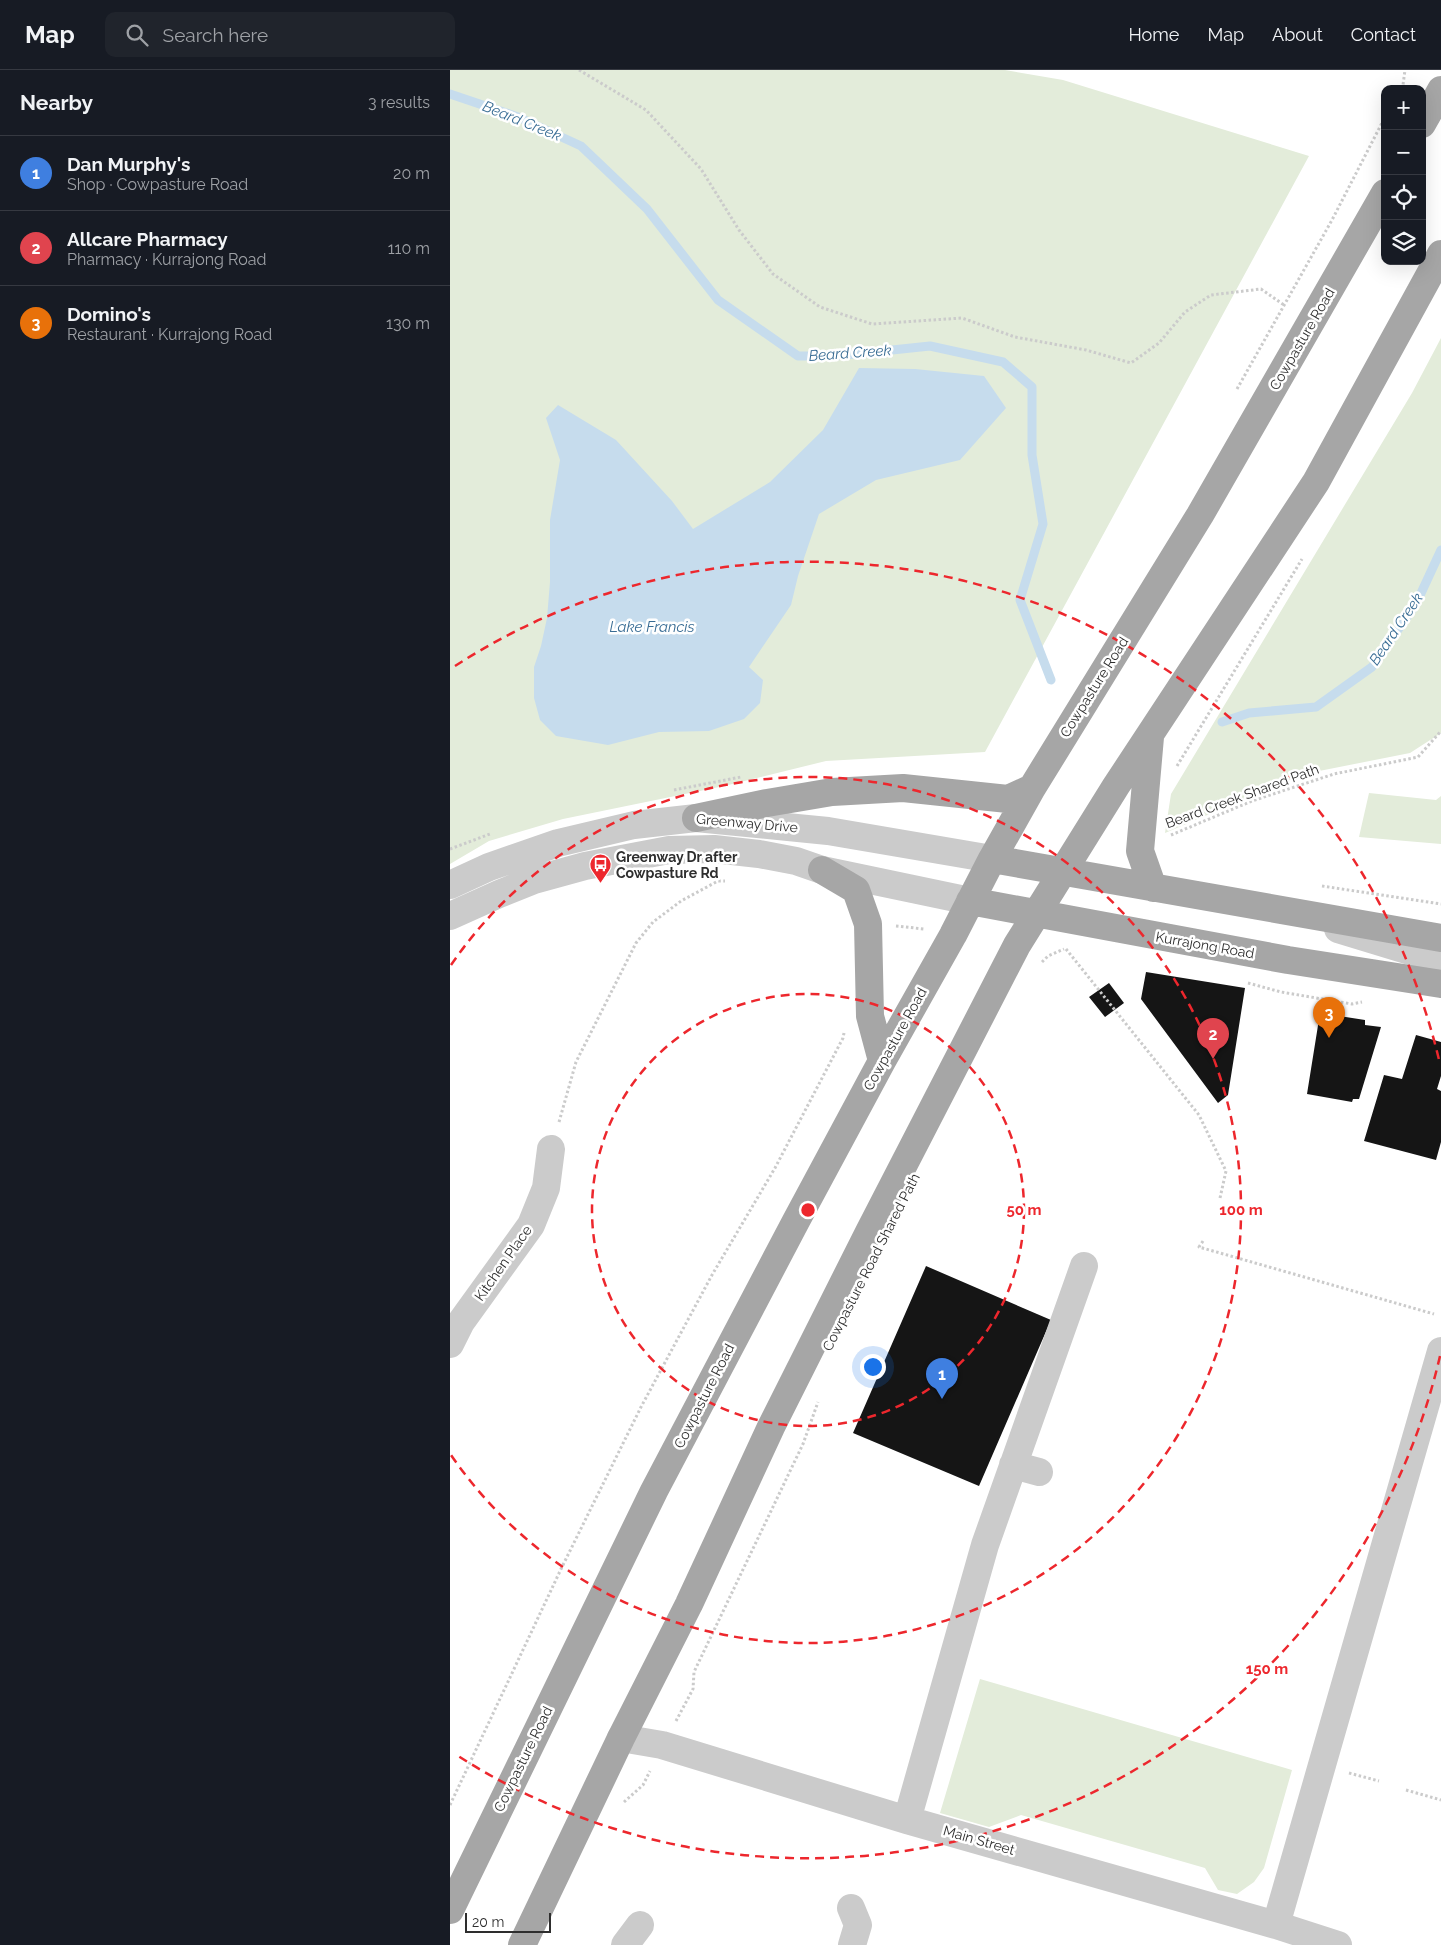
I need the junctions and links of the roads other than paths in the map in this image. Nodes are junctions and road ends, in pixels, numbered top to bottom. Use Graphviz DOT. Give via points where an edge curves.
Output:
graph roads {
  1 [pos="1441,90"];
  2 [pos="1426,117"];
  3 [pos="1381,200"];
  4 [pos="1441,254"];
  5 [pos="1150,733"];
  6 [pos="1032,788"];
  7 [pos="696,818"];
  8 [pos="992,859"];
  9 [pos="822,870"];
  10 [pos="1062,871"];
  11 [pos="450,885"];
  12 [pos="1153,888"];
  13 [pos="970,901"];
  14 [pos="1272,909"];
  15 [pos="1036,914"];
  16 [pos="450,916"];
  17 [pos="1401,930"];
  18 [pos="1441,932"];
  19 [pos="1441,938"];
  20 [pos="1441,959"];
  21 [pos="1441,984"];
  22 [pos="882,1061"];
  23 [pos="551,1149"];
  24 [pos="1084,1266"];
  25 [pos="450,1344"];
  26 [pos="1441,1351"];
  27 [pos="1013,1465"];
  28 [pos="1039,1472"];
  29 [pos="621,1738"];
  30 [pos="907,1820"];
  31 [pos="851,1908"];
  32 [pos="450,1910"];
  33 [pos="1276,1925"];
  34 [pos="522,1945"];
  35 [pos="852,1945"];
  36 [pos="1338,1945"];
  1 -- 2 [label="main road"];
  3 -- 6 [label="main road, Cowpasture Road" via="1200,515"];
  4 -- 5 [label="main road" via="1316,482"];
  5 -- 10 [label="main road"];
  5 -- 12 [label="main road" via="1140,851"];
  6 -- 7 [label="main road" via="1008,799 903,788 832,792"];
  6 -- 8 [label="main road, Cowpasture Road"];
  7 -- 8 [label="street, Greenway Drive" via="828,831"];
  7 -- 11 [label="street, Greenway Drive" via="634,825 558,843 489,867"];
  8 -- 10 [label="main road"];
  8 -- 13 [label="main road, Cowpasture Road"];
  9 -- 13 [label="street"];
  9 -- 16 [label="street" via="758,854 714,849 669,850 585,866 534,880"];
  9 -- 22 [label="main road" via="856,890 868,924 870,1016"];
  10 -- 12 [label="main road"];
  10 -- 15 [label="main road"];
  12 -- 14 [label="main road"];
  13 -- 15 [label="main road, Kurrajong Road"];
  13 -- 22 [label="main road, Cowpasture Road"];
  14 -- 17 [label="main road"];
  14 -- 20 [label="street"];
  15 -- 21 [label="main road, Kurrajong Road"];
  15 -- 29 [label="main road" via="869,1232"];
  17 -- 18 [label="street"];
  17 -- 19 [label="main road"];
  22 -- 32 [label="main road, Cowpasture Road" via="654,1491"];
  23 -- 25 [label="street, Kitchen Place" via="546,1188 531,1225 461,1322"];
  24 -- 27 [label="street"];
  26 -- 33 [label="street"];
  27 -- 28 [label="street"];
  27 -- 30 [label="street" via="985,1544"];
  29 -- 30 [label="street, Main Street" via="662,1745"];
  29 -- 34 [label="main road"];
  30 -- 33 [label="street, Main Street"];
  31 -- 35 [label="street" via="858,1925"];
  33 -- 36 [label="street, Main Street"];
}
